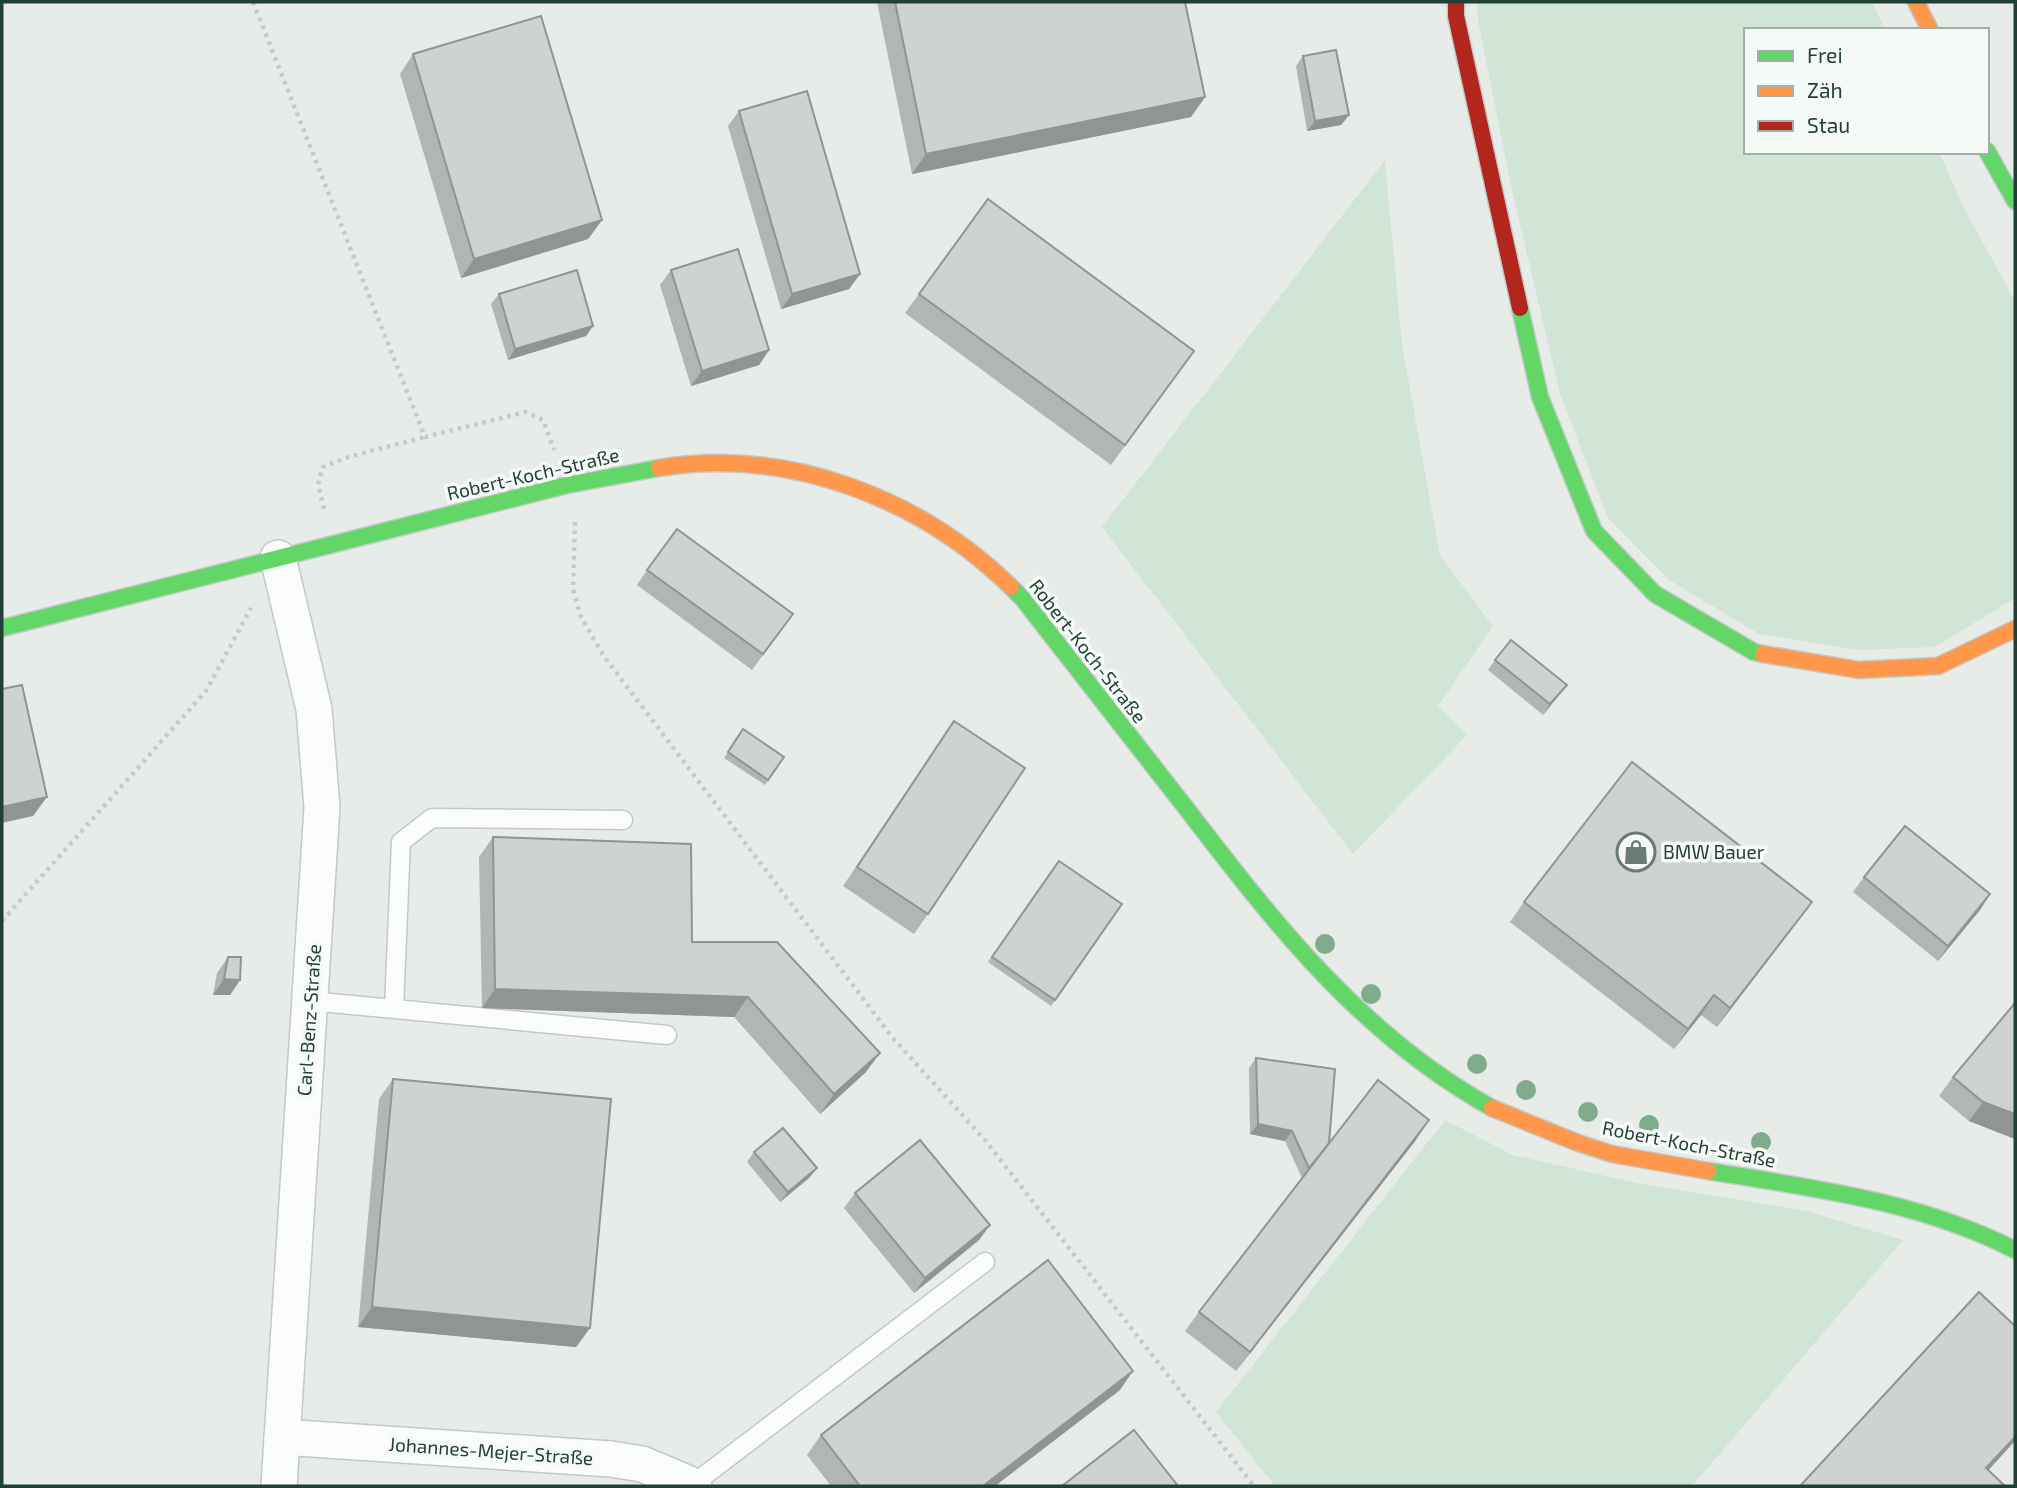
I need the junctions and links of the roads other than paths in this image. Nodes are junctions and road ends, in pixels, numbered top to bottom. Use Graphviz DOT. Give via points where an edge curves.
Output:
graph roads {
  1 [pos="1444,2"];
  2 [pos="1916,2"];
  3 [pos="1456,9"];
  4 [pos="1929,28"];
  5 [pos="1989,154"];
  6 [pos="2015,201"];
  7 [pos="278,558"];
  8 [pos="2,628"];
  9 [pos="2015,629"];
  10 [pos="623,820"];
  11 [pos="310,1001"];
  12 [pos="394,1008"];
  13 [pos="667,1035"];
  14 [pos="2015,1250"];
  15 [pos="985,1262"];
  16 [pos="282,1437"];
  17 [pos="279,1486"];
  18 [pos="693,1486"];
  1 -- 3 [label="main road"];
  2 -- 4 [label="main road"];
  3 -- 9 [label="main road" via="1540,397 1594,531 1654,594 1754,652 1858,670 1938,666"];
  5 -- 6 [label="main road"];
  7 -- 8 [label="main road, Robert-Koch-Straße"];
  7 -- 11 [label="street, Carl-Benz-Straße" via="314,709 320,765 322,807"];
  7 -- 14 [label="main road, Robert-Koch-Straße" via="568,485 704,462 741,462 836,480 903,506 969,549 1015,591 1312,965 1409,1054 1451,1085 1494,1110 1612,1154 1913,1209"];
  10 -- 12 [label="lane" via="432,818 401,842"];
  11 -- 12 [label="lane"];
  11 -- 16 [label="street, Carl-Benz-Straße"];
  12 -- 13 [label="lane"];
  15 -- 18 [label="lane"];
  16 -- 17 [label="street, Carl-Benz-Straße"];
  16 -- 18 [label="street, Johannes-Mejer-Straße" via="611,1459 642,1464"];
}
